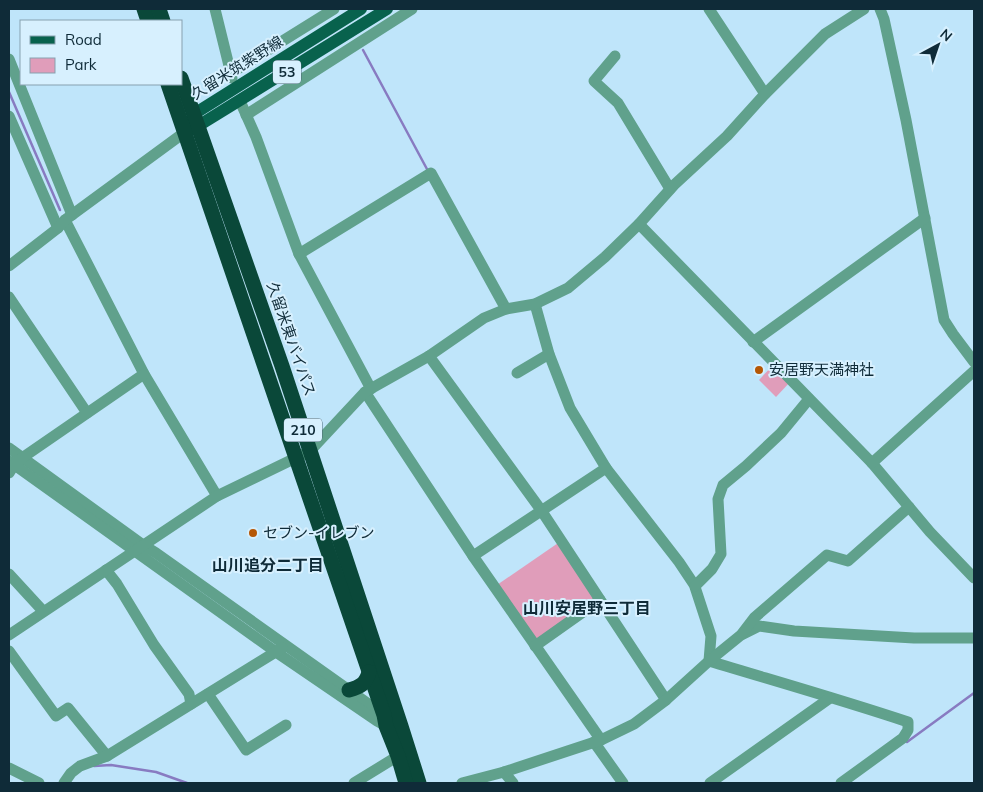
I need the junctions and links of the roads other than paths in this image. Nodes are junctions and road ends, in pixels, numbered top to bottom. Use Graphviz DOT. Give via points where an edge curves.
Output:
graph roads {
  1 [pos="215,9"];
  2 [pos="334,9"];
  3 [pos="361,9"];
  4 [pos="387,9"];
  5 [pos="412,9"];
  6 [pos="709,9"];
  7 [pos="864,9"];
  8 [pos="880,9"];
  9 [pos="616,56"];
  10 [pos="9,59"];
  11 [pos="231,73"];
  12 [pos="182,82"];
  13 [pos="169,85"];
  14 [pos="236,87"];
  15 [pos="766,94"];
  16 [pos="240,101"];
  17 [pos="246,115"];
  18 [pos="9,116"];
  19 [pos="192,124"];
  20 [pos="670,190"];
  21 [pos="925,218"];
  22 [pos="65,221"];
  23 [pos="639,224"];
  24 [pos="299,254"];
  25 [pos="9,266"];
  26 [pos="9,297"];
  27 [pos="536,304"];
  28 [pos="506,308"];
  29 [pos="753,342"];
  30 [pos="550,354"];
  31 [pos="429,356"];
  32 [pos="974,362"];
  33 [pos="974,371"];
  34 [pos="517,373"];
  35 [pos="144,374"];
  36 [pos="368,391"];
  37 [pos="809,399"];
  38 [pos="87,413"];
  39 [pos="9,448"];
  40 [pos="303,455"];
  41 [pos="872,463"];
  42 [pos="13,464"];
  43 [pos="606,468"];
  44 [pos="217,496"];
  45 [pos="909,507"];
  46 [pos="541,510"];
  47 [pos="139,548"];
  48 [pos="473,556"];
  49 [pos="106,570"];
  50 [pos="9,574"];
  51 [pos="974,578"];
  52 [pos="695,586"];
  53 [pos="600,600"];
  54 [pos="43,611"];
  55 [pos="9,635"];
  56 [pos="741,635"];
  57 [pos="974,638"];
  58 [pos="535,646"];
  59 [pos="281,648"];
  60 [pos="9,651"];
  61 [pos="709,661"];
  62 [pos="369,672"];
  63 [pos="349,690"];
  64 [pos="208,694"];
  65 [pos="830,698"];
  66 [pos="666,700"];
  67 [pos="191,704"];
  68 [pos="392,722"];
  69 [pos="286,725"];
  70 [pos="597,741"];
  71 [pos="108,756"];
  72 [pos="398,756"];
  73 [pos="9,768"];
  74 [pos="504,772"];
  75 [pos="39,783"];
  76 [pos="64,783"];
  77 [pos="354,783"];
  78 [pos="406,783"];
  79 [pos="419,783"];
  80 [pos="462,783"];
  81 [pos="513,783"];
  82 [pos="623,783"];
  83 [pos="710,783"];
  84 [pos="841,783"];
  1 -- 11 [label="street"];
  2 -- 11 [label="street"];
  3 -- 14 [label="main road, 久留米筑紫野線 / 53"];
  4 -- 16 [label="main road, 久留米筑紫野線 / 53"];
  5 -- 17 [label="street"];
  6 -- 15 [label="street"];
  7 -- 15 [label="street" via="825,34"];
  8 -- 21 [label="street"];
  9 -- 20 [label="street" via="594,81 618,103"];
  10 -- 22 [label="street"];
  11 -- 14 [label="street"];
  12 -- 19 [label="highway, 210"];
  13 -- 19 [label="highway, 210"];
  14 -- 19 [label="main road, 久留米筑紫野線 / 53"];
  15 -- 20 [label="street"];
  16 -- 17 [label="street"];
  16 -- 19 [label="main road, 久留米筑紫野線 / 53"];
  17 -- 24 [label="street"];
  18 -- 22 [label="street"];
  19 -- 22 [label="street"];
  19 -- 40 [label="highway, 210"];
  20 -- 23 [label="street"];
  21 -- 29 [label="street"];
  21 -- 32 [label="street" via="944,320"];
  22 -- 25 [label="street"];
  22 -- 35 [label="street"];
  23 -- 27 [label="street" via="568,288"];
  23 -- 29 [label="street"];
  24 -- 28 [label="street" via="431,173"];
  24 -- 36 [label="street"];
  26 -- 38 [label="street"];
  27 -- 28 [label="street"];
  27 -- 30 [label="street"];
  28 -- 31 [label="street" via="484,318"];
  29 -- 37 [label="street"];
  30 -- 34 [label="street"];
  30 -- 43 [label="street" via="570,408"];
  31 -- 36 [label="street"];
  31 -- 46 [label="street"];
  33 -- 41 [label="street"];
  35 -- 38 [label="street"];
  35 -- 44 [label="street"];
  36 -- 40 [label="street"];
  36 -- 48 [label="street"];
  37 -- 41 [label="street"];
  37 -- 52 [label="street" via="781,433 723,485 718,499 721,554"];
  38 -- 42 [label="street"];
  39 -- 42 [label="street"];
  40 -- 44 [label="street"];
  40 -- 62 [label="highway, 210"];
  40 -- 68 [label="highway, 210"];
  41 -- 45 [label="street"];
  42 -- 47 [label="street"];
  43 -- 46 [label="street"];
  43 -- 52 [label="street"];
  44 -- 47 [label="street"];
  45 -- 51 [label="street"];
  45 -- 56 [label="street" via="848,561 826,555 754,618"];
  46 -- 48 [label="street"];
  46 -- 53 [label="street"];
  47 -- 49 [label="street"];
  47 -- 59 [label="street"];
  48 -- 58 [label="street"];
  49 -- 54 [label="street"];
  49 -- 67 [label="street" via="189,694"];
  50 -- 54 [label="street"];
  52 -- 61 [label="street" via="711,636"];
  53 -- 58 [label="street"];
  53 -- 66 [label="street"];
  54 -- 55 [label="street"];
  56 -- 57 [label="street" via="759,626 914,638"];
  56 -- 61 [label="street"];
  58 -- 70 [label="street"];
  59 -- 63 [label="street"];
  59 -- 64 [label="street"];
  59 -- 68 [label="street"];
  60 -- 71 [label="street" via="56,716 68,708"];
  61 -- 65 [label="street"];
  61 -- 66 [label="street"];
  62 -- 63 [label="highway" via="363,684"];
  62 -- 68 [label="highway, 210"];
  63 -- 68 [label="street"];
  64 -- 67 [label="street"];
  64 -- 69 [label="street" via="246,750"];
  65 -- 83 [label="street"];
  65 -- 84 [label="street" via="908,722 903,738"];
  66 -- 70 [label="street" via="634,724"];
  67 -- 71 [label="street"];
  68 -- 72 [label="highway, 210"];
  68 -- 79 [label="highway, 210"];
  70 -- 74 [label="street"];
  70 -- 82 [label="street"];
  71 -- 76 [label="street" via="80,766"];
  72 -- 77 [label="street"];
  72 -- 78 [label="highway, 210"];
  73 -- 75 [label="street"];
  74 -- 80 [label="street"];
  74 -- 81 [label="street"];
}
